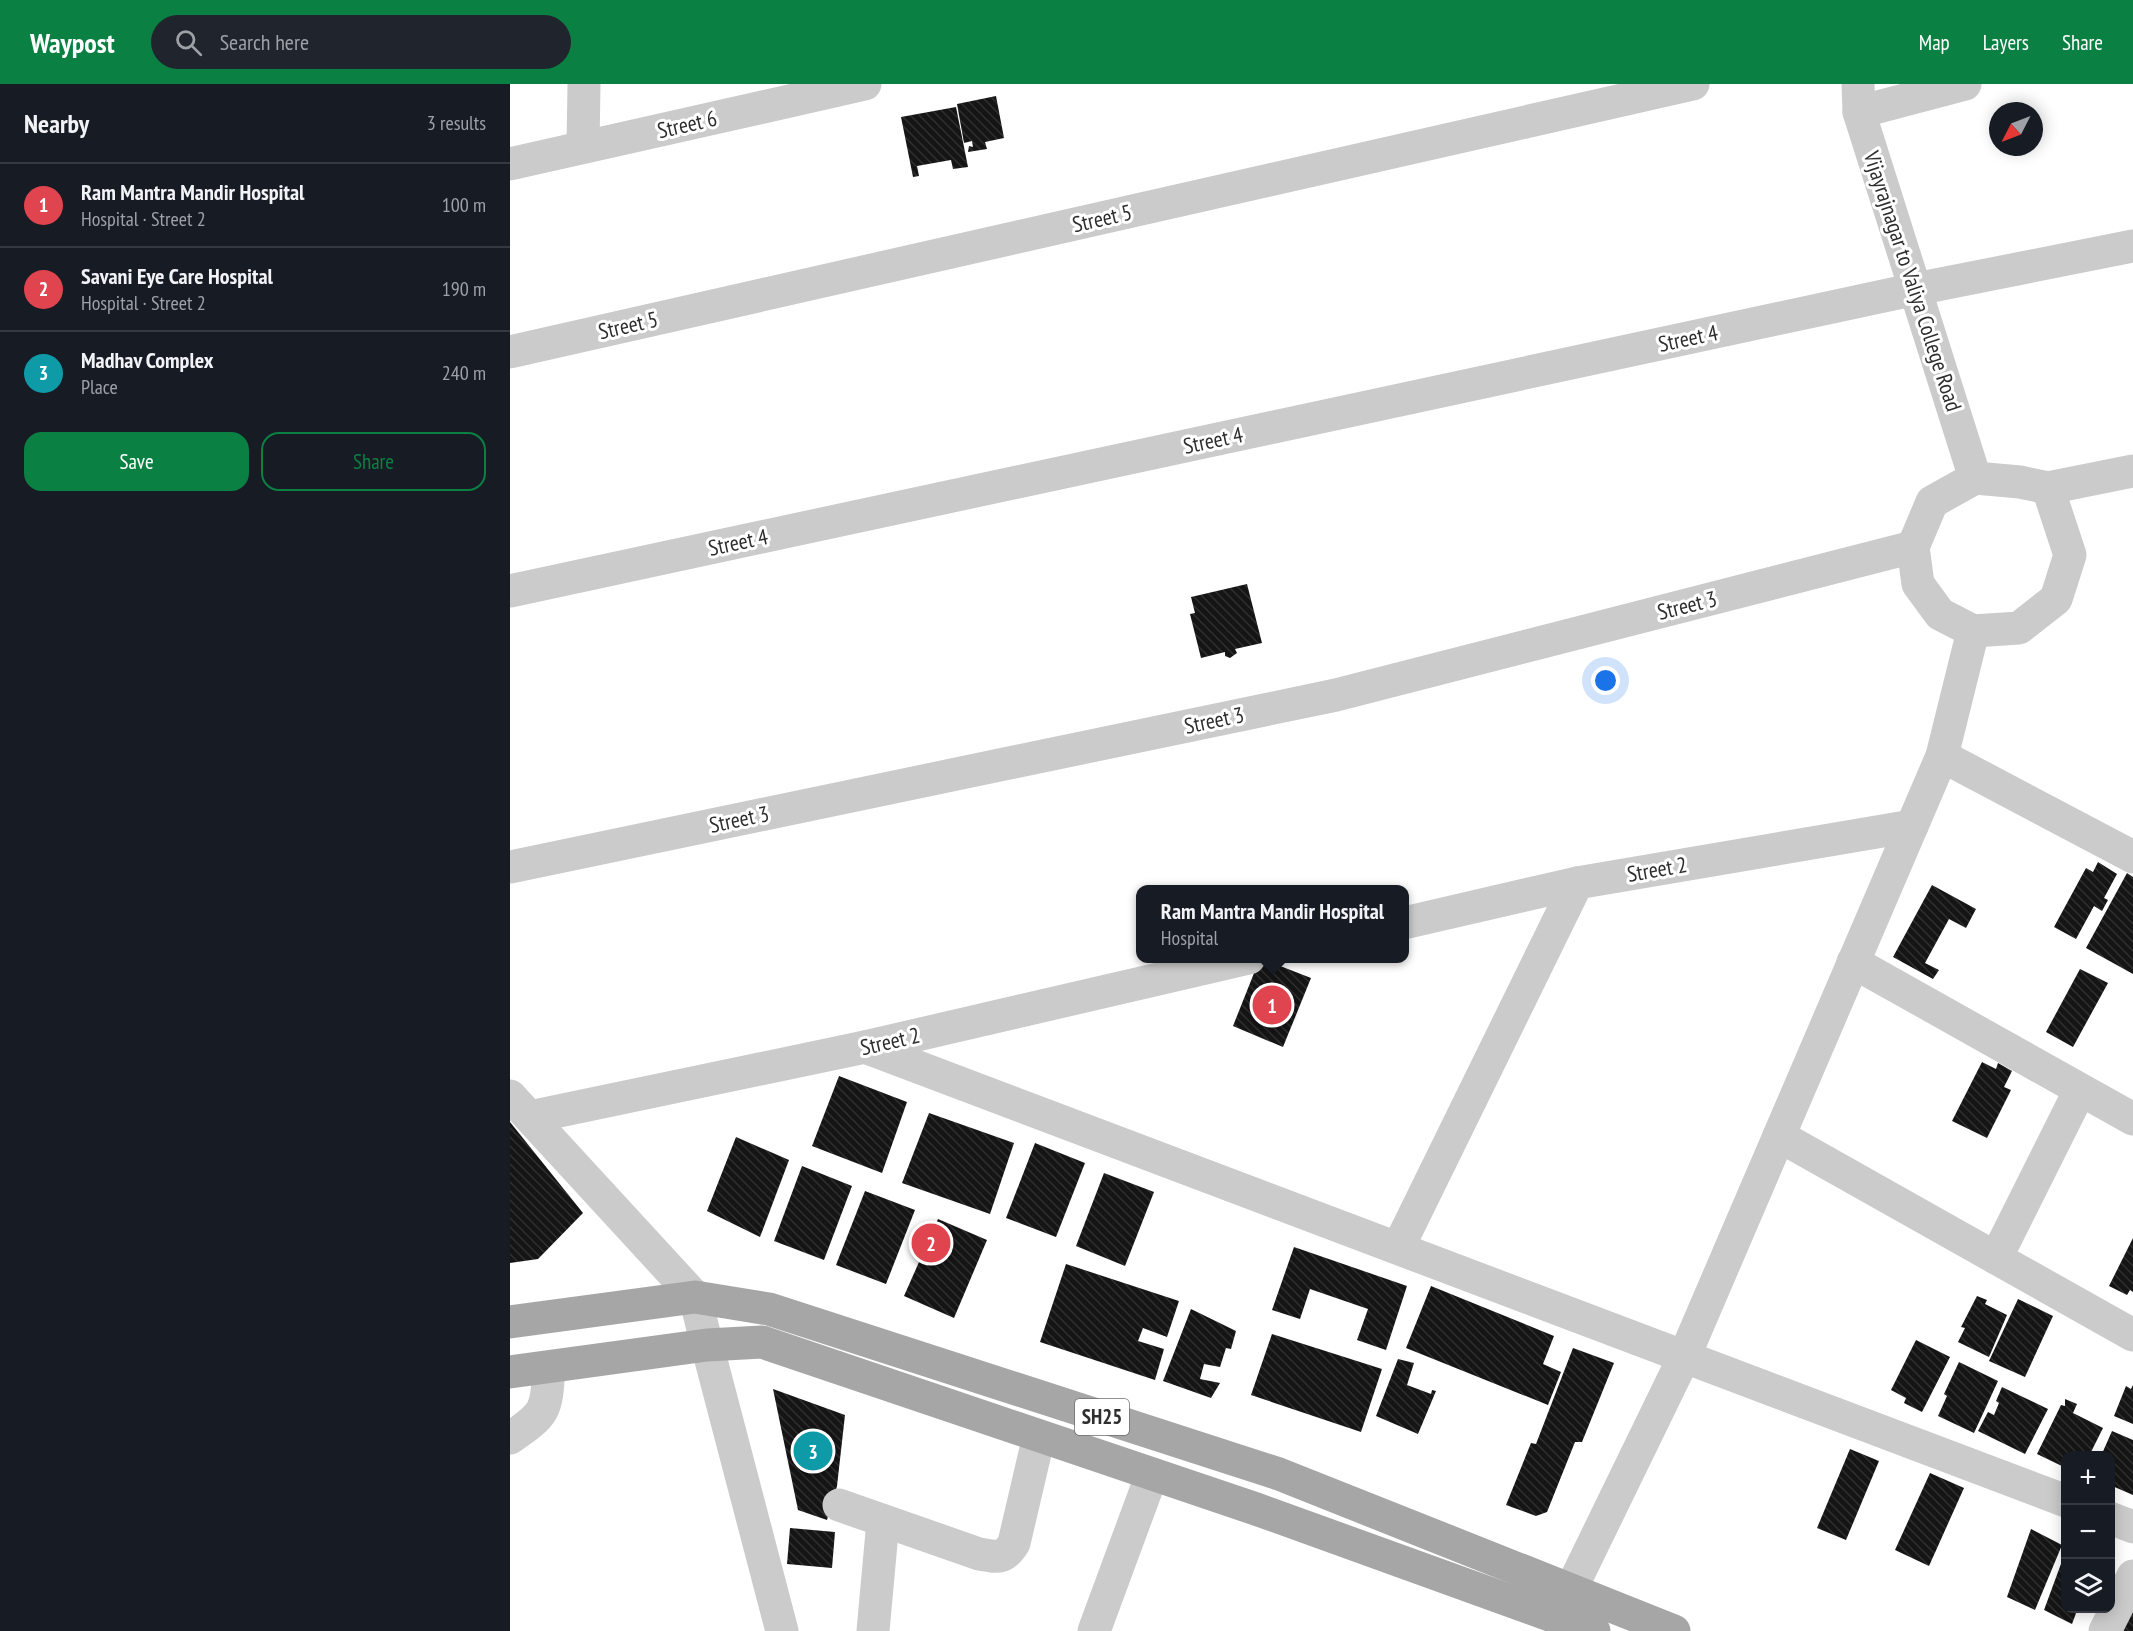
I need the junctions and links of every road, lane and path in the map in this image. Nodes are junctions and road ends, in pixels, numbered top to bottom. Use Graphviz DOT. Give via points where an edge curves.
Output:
graph roads {
  1 [pos="584,84"];
  2 [pos="865,84"];
  3 [pos="1693,84"];
  4 [pos="1965,84"];
  5 [pos="1859,98"];
  6 [pos="583,147"];
  7 [pos="510,164"];
  8 [pos="2133,246"];
  9 [pos="1916,289"];
  10 [pos="510,352"];
  11 [pos="2133,471"];
  12 [pos="1975,478"];
  13 [pos="2048,488"];
  14 [pos="1913,547"];
  15 [pos="510,591"];
  16 [pos="1973,631"];
  17 [pos="1942,756"];
  18 [pos="1912,826"];
  19 [pos="2133,857"];
  20 [pos="510,867"];
  21 [pos="1577,883"];
  22 [pos="1409,922"];
  23 [pos="1853,962"];
  24 [pos="1227,963"];
  25 [pos="865,1047"];
  26 [pos="2080,1090"];
  27 [pos="520,1107"];
  28 [pos="2133,1119"];
  29 [pos="1779,1136"];
  30 [pos="1398,1248"];
  31 [pos="1996,1258"];
  32 [pos="695,1296"];
  33 [pos="510,1322"];
  34 [pos="2133,1335"];
  35 [pos="706,1345"];
  36 [pos="1685,1355"];
  37 [pos="549,1367"];
  38 [pos="510,1372"];
  39 [pos="1039,1436"];
  40 [pos="510,1438"];
  41 [pos="1152,1474"];
  42 [pos="2061,1499"];
  43 [pos="838,1505"];
  44 [pos="2115,1520"];
  45 [pos="883,1521"];
  46 [pos="2133,1527"];
  47 [pos="2133,1576"];
  48 [pos="1564,1604"];
  49 [pos="782,1631"];
  50 [pos="873,1631"];
  51 [pos="1094,1631"];
  52 [pos="1594,1631"];
  53 [pos="1674,1631"];
  54 [pos="2105,1631"];
  1 -- 6 [label="street"];
  2 -- 6 [label="street, Street 6"];
  3 -- 10 [label="street, Street 5"];
  4 -- 5 [label="street"];
  5 -- 9 [label="street, Vijayrajnagar to Valiya College Road"];
  6 -- 7 [label="street, Street 6"];
  8 -- 9 [label="street, Street 4"];
  9 -- 12 [label="street, Vijayrajnagar to Valiya College Road"];
  9 -- 15 [label="street, Street 4"];
  11 -- 13 [label="street"];
  12 -- 13 [label="street"];
  12 -- 14 [label="street" via="1932,502"];
  13 -- 16 [label="street" via="2070,555 2056,600 2019,628"];
  14 -- 16 [label="street" via="1918,584 1940,614"];
  14 -- 20 [label="street, Street 3" via="1336,694"];
  16 -- 17 [label="street"];
  17 -- 18 [label="street"];
  17 -- 19 [label="street"];
  18 -- 21 [label="street, Street 2"];
  18 -- 23 [label="street"];
  21 -- 22 [label="street, Street 2"];
  21 -- 30 [label="street"];
  23 -- 26 [label="street"];
  23 -- 29 [label="street"];
  24 -- 25 [label="street, Street 2"];
  25 -- 27 [label="street, Street 2"];
  25 -- 30 [label="street"];
  26 -- 28 [label="street"];
  26 -- 31 [label="street"];
  27 -- 32 [label="street"];
  29 -- 31 [label="street"];
  29 -- 36 [label="street"];
  30 -- 36 [label="street"];
  31 -- 34 [label="street"];
  32 -- 33 [label="main road, SH25"];
  32 -- 35 [label="street"];
  32 -- 48 [label="main road, SH25" via="769,1309 1279,1474"];
  35 -- 37 [label="main road, SH25"];
  35 -- 39 [label="main road, SH25" via="762,1342"];
  35 -- 49 [label="street"];
  36 -- 42 [label="street"];
  36 -- 48 [label="street"];
  37 -- 38 [label="main road, SH25"];
  37 -- 40 [label="street" via="546,1403 535,1421"];
  39 -- 41 [label="main road, SH25"];
  39 -- 45 [label="street" via="1014,1543 1008,1553 999,1557 979,1554"];
  41 -- 48 [label="main road, SH25"];
  41 -- 51 [label="street"];
  43 -- 45 [label="street"];
  44 -- 46 [label="street"];
  45 -- 50 [label="street"];
  47 -- 54 [label="street"];
  48 -- 52 [label="main road, SH25"];
  48 -- 53 [label="main road, SH25"];
}
